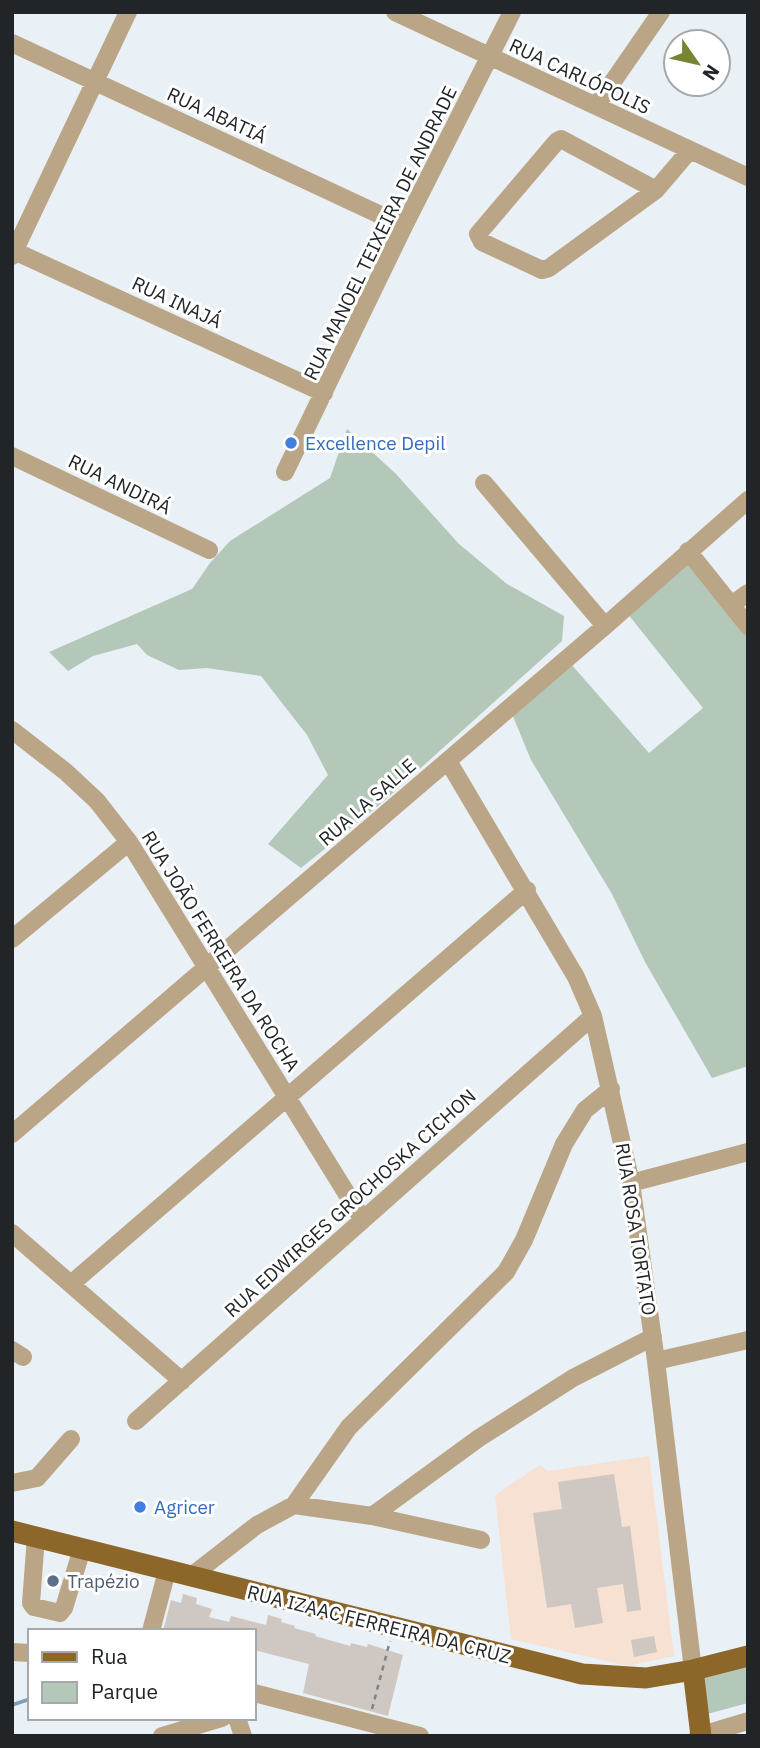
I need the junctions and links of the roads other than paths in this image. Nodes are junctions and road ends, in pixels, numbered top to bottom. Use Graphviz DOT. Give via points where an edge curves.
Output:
graph roads {
  1 [pos="128,12"];
  2 [pos="395,12"];
  3 [pos="512,12"];
  4 [pos="662,12"];
  5 [pos="12,43"];
  6 [pos="491,57"];
  7 [pos="96,81"];
  8 [pos="596,106"];
  9 [pos="690,150"];
  10 [pos="748,177"];
  11 [pos="656,190"];
  12 [pos="404,226"];
  13 [pos="13,252"];
  14 [pos="324,393"];
  15 [pos="12,456"];
  16 [pos="285,472"];
  17 [pos="484,483"];
  18 [pos="748,500"];
  19 [pos="209,550"];
  20 [pos="688,551"];
  21 [pos="748,593"];
  22 [pos="731,606"];
  23 [pos="605,626"];
  24 [pos="748,626"];
  25 [pos="12,730"];
  26 [pos="448,761"];
  27 [pos="129,842"];
  28 [pos="527,890"];
  29 [pos="12,939"];
  30 [pos="207,967"];
  31 [pos="593,1016"];
  32 [pos="611,1089"];
  33 [pos="288,1098"];
  34 [pos="12,1134"];
  35 [pos="748,1152"];
  36 [pos="631,1183"];
  37 [pos="363,1220"];
  38 [pos="12,1233"];
  39 [pos="71,1284"];
  40 [pos="653,1337"];
  41 [pos="748,1340"];
  42 [pos="656,1361"];
  43 [pos="182,1381"];
  44 [pos="136,1422"];
  45 [pos="71,1439"];
  46 [pos="12,1483"];
  47 [pos="294,1505"];
  48 [pos="372,1516"];
  49 [pos="12,1531"];
  50 [pos="36,1537"];
  51 [pos="481,1541"];
  52 [pos="82,1549"];
  53 [pos="167,1571"];
  54 [pos="190,1577"];
  55 [pos="152,1629"];
  56 [pos="748,1656"];
  57 [pos="693,1670"];
  58 [pos="256,1694"];
  59 [pos="748,1709"];
  60 [pos="215,1720"];
  61 [pos="748,1721"];
  62 [pos="703,1735"];
  63 [pos="162,1736"];
  64 [pos="420,1736"];
  1 -- 7 [label="street"];
  2 -- 6 [label="street, RUA CARLÓPOLIS"];
  3 -- 6 [label="street, RUA MANOEL TEIXEIRA DE ANDRADE"];
  4 -- 8 [label="street"];
  5 -- 7 [label="street, RUA ABATIÁ"];
  6 -- 8 [label="street, RUA CARLÓPOLIS"];
  6 -- 12 [label="street, RUA MANOEL TEIXEIRA DE ANDRADE"];
  7 -- 12 [label="street, RUA ABATIÁ"];
  7 -- 13 [label="street"];
  8 -- 9 [label="street, RUA CARLÓPOLIS"];
  9 -- 10 [label="street, RUA CARLÓPOLIS"];
  9 -- 11 [label="street"];
  11 -- 11 [label="street" via="542,270 478,238 561,139"];
  12 -- 14 [label="street, RUA MANOEL TEIXEIRA DE ANDRADE"];
  13 -- 14 [label="street, RUA INAJÁ"];
  14 -- 16 [label="street, RUA MANOEL TEIXEIRA DE ANDRADE"];
  15 -- 19 [label="street, RUA ANDIRÁ"];
  17 -- 23 [label="street"];
  18 -- 20 [label="street, RUA LA SALLE"];
  20 -- 22 [label="street"];
  20 -- 23 [label="street, RUA LA SALLE"];
  21 -- 22 [label="street"];
  22 -- 24 [label="street"];
  23 -- 26 [label="street, RUA LA SALLE"];
  25 -- 27 [label="street, RUA JOÃO FERREIRA DA ROCHA" via="97,801"];
  26 -- 28 [label="street, RUA ROSA TORTATO"];
  26 -- 30 [label="street, RUA LA SALLE"];
  27 -- 29 [label="street"];
  27 -- 30 [label="street, RUA JOÃO FERREIRA DA ROCHA"];
  28 -- 31 [label="street, RUA ROSA TORTATO"];
  28 -- 33 [label="street"];
  30 -- 33 [label="street, RUA JOÃO FERREIRA DA ROCHA"];
  30 -- 34 [label="street, RUA LA SALLE"];
  31 -- 32 [label="street, RUA ROSA TORTATO"];
  31 -- 37 [label="street, RUA EDWIRGES GROCHOSKA CICHON"];
  32 -- 36 [label="street, RUA ROSA TORTATO"];
  32 -- 47 [label="street" via="584,1110 564,1144 506,1272 349,1427"];
  33 -- 37 [label="street, RUA JOÃO FERREIRA DA ROCHA"];
  33 -- 39 [label="street"];
  35 -- 36 [label="street"];
  36 -- 40 [label="street, RUA ROSA TORTATO"];
  37 -- 43 [label="street, RUA EDWIRGES GROCHOSKA CICHON"];
  38 -- 39 [label="street"];
  39 -- 43 [label="street"];
  40 -- 42 [label="street, RUA ROSA TORTATO"];
  40 -- 48 [label="street" via="573,1378 479,1438"];
  41 -- 42 [label="street"];
  42 -- 57 [label="street, RUA ROSA TORTATO"];
  43 -- 44 [label="street, RUA EDWIRGES GROCHOSKA CICHON"];
  45 -- 46 [label="street" via="37,1478"];
  47 -- 48 [label="street"];
  47 -- 54 [label="street" via="257,1525"];
  48 -- 51 [label="street"];
  49 -- 50 [label="main road, RUA IZAAC FERREIRA DA CRUZ"];
  50 -- 52 [label="main road, RUA IZAAC FERREIRA DA CRUZ"];
  50 -- 52 [label="street" via="34,1607 60,1613"];
  52 -- 53 [label="main road, RUA IZAAC FERREIRA DA CRUZ"];
  53 -- 54 [label="main road, RUA IZAAC FERREIRA DA CRUZ"];
  53 -- 55 [label="street"];
  54 -- 57 [label="main road, RUA IZAAC FERREIRA DA CRUZ" via="582,1674 646,1678"];
  56 -- 57 [label="main road, RUA IZAAC FERREIRA DA CRUZ"];
  57 -- 62 [label="main road, RUA ROSA TORTATO"];
  58 -- 64 [label="street"];
  59 -- 62 [label="street" via="725,1716"];
  60 -- 63 [label="street"];
  61 -- 62 [label="street"];
}
